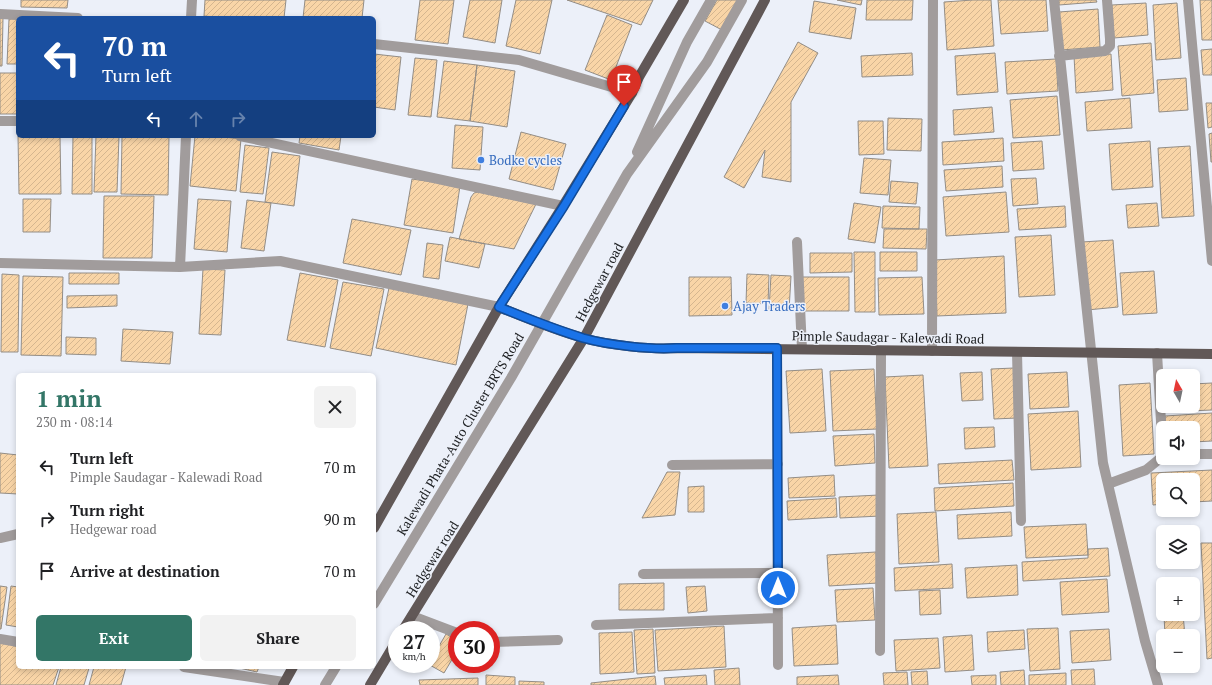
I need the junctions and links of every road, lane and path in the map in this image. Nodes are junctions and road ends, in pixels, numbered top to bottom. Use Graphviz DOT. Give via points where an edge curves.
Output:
graph roads {
  1 [pos="192,0"];
  2 [pos="684,0"];
  3 [pos="711,0"];
  4 [pos="742,0"];
  5 [pos="765,0"];
  6 [pos="933,0"];
  7 [pos="1054,0"];
  8 [pos="1107,0"];
  9 [pos="1188,0"];
  10 [pos="0,14"];
  11 [pos="39,16"];
  12 [pos="191,16"];
  13 [pos="376,44"];
  14 [pos="1059,56"];
  15 [pos="632,93"];
  16 [pos="0,121"];
  17 [pos="16,121"];
  18 [pos="186,138"];
  19 [pos="249,138"];
  20 [pos="627,174"];
  21 [pos="564,206"];
  22 [pos="797,242"];
  23 [pos="1212,261"];
  24 [pos="0,263"];
  25 [pos="180,267"];
  26 [pos="499,307"];
  27 [pos="541,324"];
  28 [pos="584,338"];
  29 [pos="777,348"];
  30 [pos="802,349"];
  31 [pos="881,351"];
  32 [pos="932,351"];
  33 [pos="1016,352"];
  34 [pos="1091,352"];
  35 [pos="1157,353"];
  36 [pos="1212,354"];
  37 [pos="1161,421"];
  38 [pos="1200,454"];
  39 [pos="1212,454"];
  40 [pos="1156,462"];
  41 [pos="778,464"];
  42 [pos="672,465"];
  43 [pos="1108,484"];
  44 [pos="1021,521"];
  45 [pos="376,524"];
  46 [pos="16,534"];
  47 [pos="0,538"];
  48 [pos="778,573"];
  49 [pos="643,574"];
  50 [pos="376,601"];
  51 [pos="412,616"];
  52 [pos="778,618"];
  53 [pos="409,621"];
  54 [pos="596,625"];
  55 [pos="448,630"];
  56 [pos="0,639"];
  57 [pos="558,640"];
  58 [pos="16,642"];
  59 [pos="500,642"];
  60 [pos="880,651"];
  61 [pos="388,655"];
  62 [pos="778,665"];
  63 [pos="196,669"];
  64 [pos="292,669"];
  65 [pos="335,669"];
  66 [pos="283,684"];
  67 [pos="325,685"];
  68 [pos="370,685"];
  69 [pos="1158,685"];
  1 -- 12 [label="street"];
  2 -- 15 [label="main road"];
  3 -- 20 [label="street, Kalewadi Phata-Auto Cluster BRTS Road" via="687,42"];
  4 -- 20 [label="street, Kalewadi Phata-Auto Cluster BRTS Road" via="707,62"];
  5 -- 28 [label="main road, Hedgewar road"];
  6 -- 32 [label="street"];
  7 -- 14 [label="street"];
  8 -- 14 [label="street" via="1110,46 1105,50"];
  9 -- 23 [label="street"];
  10 -- 11 [label="street"];
  13 -- 15 [label="street" via="519,60"];
  14 -- 34 [label="street"];
  15 -- 21 [label="main road"];
  16 -- 17 [label="street"];
  18 -- 25 [label="street"];
  19 -- 21 [label="street"];
  20 -- 27 [label="street, Kalewadi Phata-Auto Cluster BRTS Road"];
  21 -- 26 [label="main road"];
  22 -- 30 [label="street"];
  24 -- 25 [label="street"];
  25 -- 26 [label="street" via="280,261"];
  26 -- 27 [label="main road, Pimple Saudagar - Kalewadi Road"];
  26 -- 45 [label="main road"];
  27 -- 28 [label="main road, Pimple Saudagar - Kalewadi Road"];
  27 -- 50 [label="street, Kalewadi Phata-Auto Cluster BRTS Road"];
  28 -- 29 [label="main road, Pimple Saudagar - Kalewadi Road" via="665,349"];
  28 -- 51 [label="main road, Hedgewar road"];
  29 -- 30 [label="main road, Pimple Saudagar - Kalewadi Road"];
  29 -- 41 [label="street"];
  30 -- 31 [label="main road, Pimple Saudagar - Kalewadi Road"];
  31 -- 32 [label="main road, Pimple Saudagar - Kalewadi Road"];
  31 -- 60 [label="street"];
  32 -- 33 [label="main road, Pimple Saudagar - Kalewadi Road"];
  33 -- 34 [label="main road, Pimple Saudagar - Kalewadi Road"];
  33 -- 44 [label="street"];
  34 -- 35 [label="main road, Pimple Saudagar - Kalewadi Road"];
  34 -- 43 [label="street" via="1102,463"];
  35 -- 36 [label="main road, Pimple Saudagar - Kalewadi Road"];
  35 -- 37 [label="street"];
  38 -- 39 [label="street"];
  40 -- 43 [label="street" via="1146,470"];
  41 -- 42 [label="street"];
  41 -- 48 [label="street"];
  43 -- 69 [label="street"];
  46 -- 47 [label="street"];
  48 -- 49 [label="street"];
  48 -- 52 [label="street"];
  51 -- 53 [label="main road, Hedgewar road"];
  51 -- 55 [label="street"];
  52 -- 54 [label="street"];
  52 -- 62 [label="street"];
  56 -- 58 [label="street"];
  57 -- 59 [label="street"];
  61 -- 68 [label="main road"];
  63 -- 66 [label="street"];
  64 -- 66 [label="main road"];
  65 -- 67 [label="street"];
}
